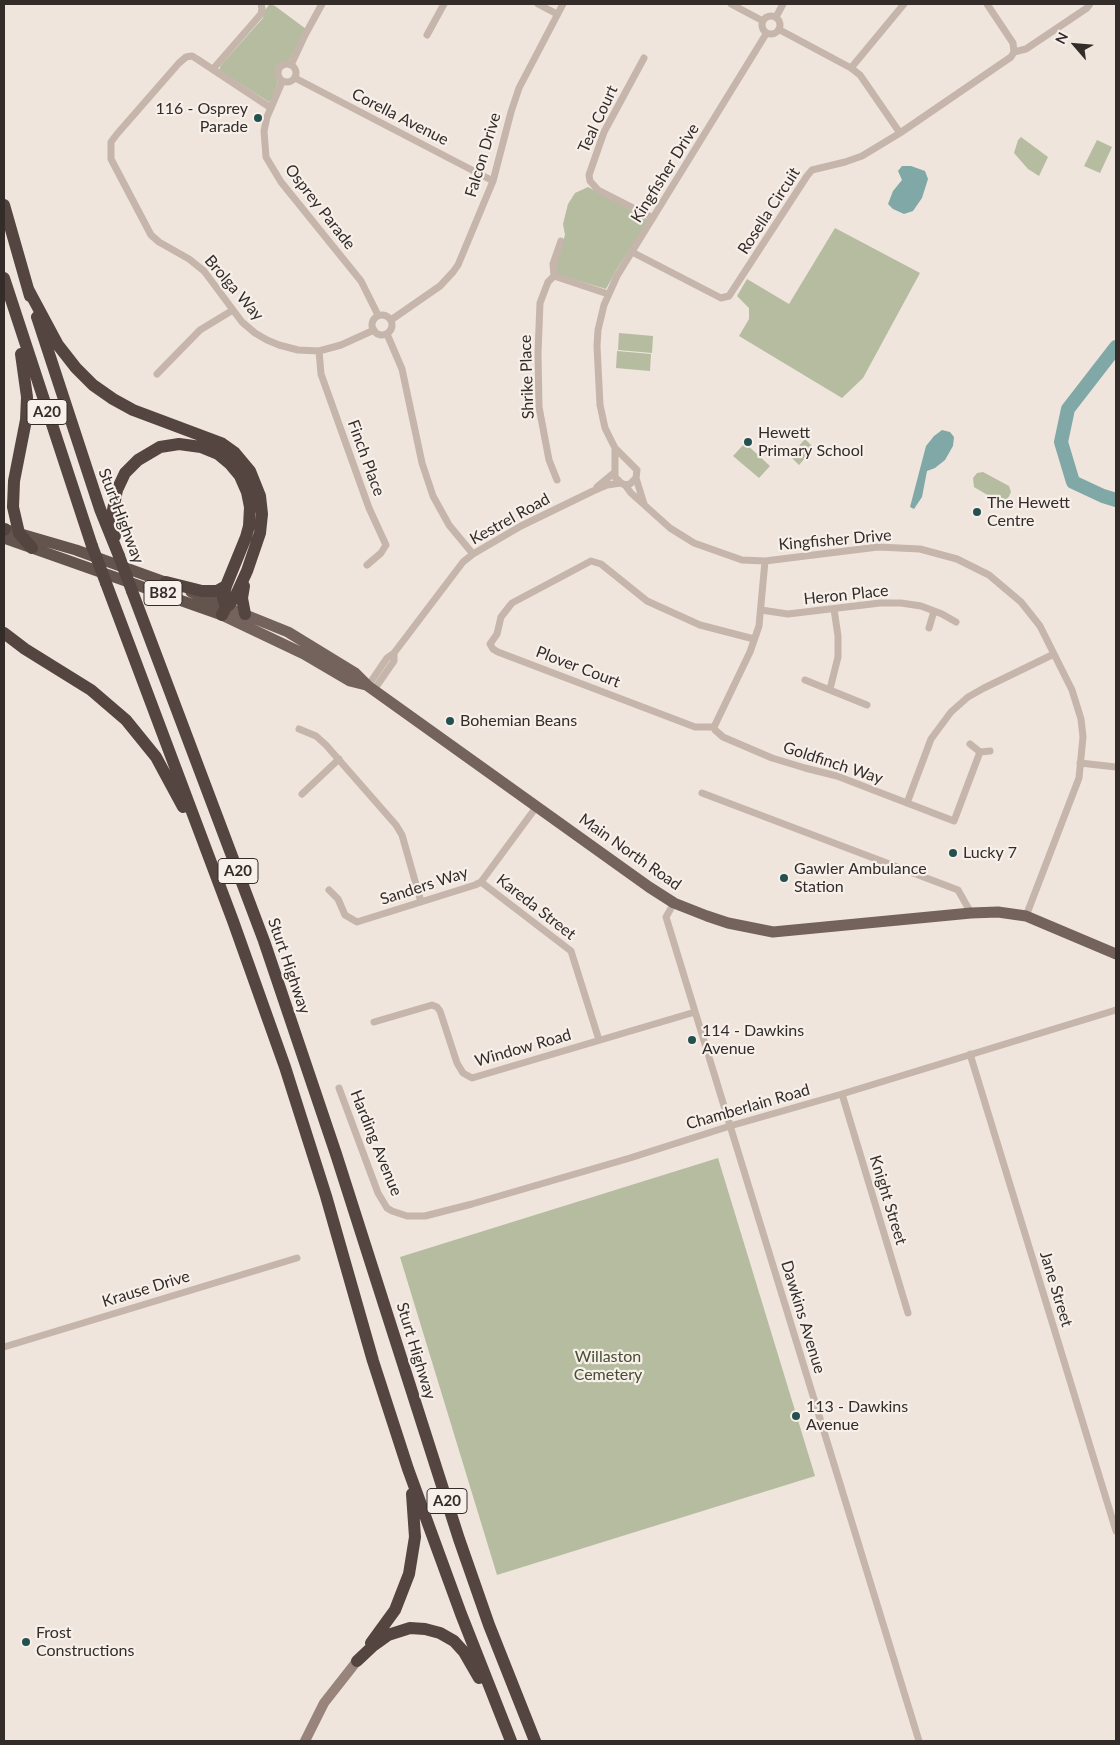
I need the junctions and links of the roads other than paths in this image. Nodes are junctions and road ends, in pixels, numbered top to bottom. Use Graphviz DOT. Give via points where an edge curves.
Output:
graph roads {
  1 [pos="261,4"];
  2 [pos="322,4"];
  3 [pos="444,4"];
  4 [pos="538,4"];
  5 [pos="563,4"];
  6 [pos="731,4"];
  7 [pos="783,4"];
  8 [pos="904,4"];
  9 [pos="987,4"];
  10 [pos="1090,4"];
  11 [pos="557,14"];
  12 [pos="776,17"];
  13 [pos="763,21"];
  14 [pos="780,30"];
  15 [pos="766,34"];
  16 [pos="427,35"];
  17 [pos="1014,52"];
  18 [pos="644,58"];
  19 [pos="291,65"];
  20 [pos="851,68"];
  21 [pos="213,69"];
  22 [pos="295,78"];
  23 [pos="282,82"];
  24 [pos="271,108"];
  25 [pos="900,133"];
  26 [pos="493,181"];
  27 [pos="4,205"];
  28 [pos="653,218"];
  29 [pos="561,241"];
  30 [pos="632,252"];
  31 [pos="554,276"];
  32 [pos="4,278"];
  33 [pos="28,289"];
  34 [pos="608,294"];
  35 [pos="232,310"];
  36 [pos="378,315"];
  37 [pos="16,319"];
  38 [pos="391,320"];
  39 [pos="374,330"];
  40 [pos="387,334"];
  41 [pos="319,351"];
  42 [pos="157,374"];
  43 [pos="615,448"];
  44 [pos="632,463"];
  45 [pos="615,470"];
  46 [pos="636,478"];
  47 [pos="557,480"];
  48 [pos="14,481"];
  49 [pos="623,484"];
  50 [pos="593,491"];
  51 [pos="4,496"];
  52 [pos="644,504"];
  53 [pos="4,532"];
  54 [pos="19,533"];
  55 [pos="32,548"];
  56 [pos="473,554"];
  57 [pos="119,556"];
  58 [pos="765,561"];
  59 [pos="367,565"];
  60 [pos="247,571"];
  61 [pos="166,582"];
  62 [pos="226,586"];
  63 [pos="760,610"];
  64 [pos="834,610"];
  65 [pos="224,611"];
  66 [pos="934,611"];
  67 [pos="244,614"];
  68 [pos="956,622"];
  69 [pos="928,628"];
  70 [pos="4,633"];
  71 [pos="754,639"];
  72 [pos="1054,654"];
  73 [pos="805,680"];
  74 [pos="371,688"];
  75 [pos="830,689"];
  76 [pos="867,705"];
  77 [pos="714,727"];
  78 [pos="299,729"];
  79 [pos="970,744"];
  80 [pos="990,751"];
  81 [pos="980,752"];
  82 [pos="339,760"];
  83 [pos="1080,763"];
  84 [pos="1116,767"];
  85 [pos="702,793"];
  86 [pos="302,794"];
  87 [pos="907,803"];
  88 [pos="537,806"];
  89 [pos="211,863"];
  90 [pos="481,882"];
  91 [pos="329,890"];
  92 [pos="421,902"];
  93 [pos="674,903"];
  94 [pos="971,913"];
  95 [pos="1026,916"];
  96 [pos="1116,954"];
  97 [pos="1116,1010"];
  98 [pos="695,1012"];
  99 [pos="374,1022"];
  100 [pos="599,1040"];
  101 [pos="970,1054"];
  102 [pos="339,1088"];
  103 [pos="842,1094"];
  104 [pos="730,1126"];
  105 [pos="387,1208"];
  106 [pos="297,1258"];
  107 [pos="908,1313"];
  108 [pos="4,1347"];
  109 [pos="408,1469"];
  110 [pos="1116,1531"];
  111 [pos="357,1661"];
  112 [pos="305,1741"];
  113 [pos="510,1741"];
  114 [pos="535,1741"];
  115 [pos="919,1741"];
  1 -- 21 [label="street" via="261,14"];
  2 -- 19 [label="street"];
  3 -- 16 [label="street"];
  4 -- 11 [label="street"];
  5 -- 11 [label="street, Falcon Drive"];
  6 -- 13 [label="street"];
  7 -- 12 [label="street"];
  8 -- 20 [label="street"];
  9 -- 17 [label="street" via="1011,39"];
  10 -- 17 [label="street, Rosella Circuit" via="1026,49"];
  11 -- 26 [label="street, Falcon Drive" via="519,88"];
  12 -- 13 [label="street" via="768,16"];
  12 -- 14 [label="street"];
  13 -- 15 [label="street" via="762,28"];
  14 -- 15 [label="street"];
  14 -- 20 [label="street"];
  15 -- 28 [label="street, Kingfisher Drive"];
  17 -- 25 [label="street, Rosella Circuit"];
  18 -- 28 [label="street, Teal Court" via="604,132 589,175 598,190"];
  19 -- 22 [label="street" via="296,71"];
  19 -- 23 [label="street" via="284,64 278,69"];
  20 -- 25 [label="street" via="860,75"];
  21 -- 24 [label="street, Brolga Way"];
  21 -- 35 [label="street, Brolga Way" via="192,56 183,59 117,134 110,155 151,235 204,271"];
  22 -- 23 [label="street" via="288,83"];
  22 -- 26 [label="street, Corella Avenue"];
  23 -- 24 [label="street, Osprey Parade"];
  24 -- 36 [label="street, Osprey Parade" via="264,131 269,163 361,281"];
  25 -- 30 [label="street, Rosella Circuit" via="858,159 812,170 729,296 721,298"];
  26 -- 38 [label="street, Falcon Drive" via="453,272 440,286"];
  27 -- 33 [label="highway, Sturt Highway / A20"];
  28 -- 30 [label="street, Kingfisher Drive"];
  29 -- 31 [label="street, Shrike Place" via="553,264"];
  30 -- 34 [label="street, Kingfisher Drive"];
  31 -- 34 [label="street"];
  31 -- 47 [label="street, Shrike Place" via="548,282 540,303 538,354 539,407 549,460"];
  32 -- 37 [label="highway, A20"];
  33 -- 57 [label="highway, Sturt Highway / A20" via="70,421"];
  33 -- 60 [label="highway" via="58,345 94,385 133,410 221,443 246,464 258,487 262,514 258,543"];
  34 -- 43 [label="street, Kingfisher Drive" via="598,330 597,365 605,428"];
  35 -- 41 [label="street, Brolga Way" via="242,322 267,340 298,350"];
  35 -- 42 [label="street" via="200,330"];
  36 -- 38 [label="street"];
  36 -- 39 [label="street" via="372,325"];
  37 -- 48 [label="highway" via="27,407 25,434"];
  37 -- 89 [label="highway, A20, bridge" via="92,546"];
  38 -- 40 [label="street" via="391,330"];
  39 -- 40 [label="street"];
  39 -- 41 [label="street, Brolga Way"];
  40 -- 56 [label="street" via="402,369 422,463 433,496 449,525"];
  41 -- 59 [label="street, Finch Place" via="325,383 369,508 386,545"];
  43 -- 44 [label="street, Kingfisher Drive"];
  43 -- 45 [label="street, Kingfisher Drive"];
  44 -- 45 [label="street" via="623,462"];
  44 -- 46 [label="street" via="637,470"];
  45 -- 49 [label="street" via="615,477"];
  45 -- 50 [label="street, Kestrel Road"];
  46 -- 49 [label="street"];
  46 -- 52 [label="street"];
  48 -- 51 [label="highway"];
  48 -- 54 [label="highway" via="13,507"];
  49 -- 50 [label="street, Kestrel Road" via="607,485"];
  49 -- 52 [label="street, Kingfisher Drive"];
  50 -- 56 [label="street, Kestrel Road"];
  52 -- 58 [label="street, Kingfisher Drive" via="670,528 694,543 742,560"];
  53 -- 54 [label="highway, B82"];
  53 -- 55 [label="highway, B82"];
  54 -- 55 [label="highway"];
  54 -- 61 [label="highway, B82"];
  55 -- 65 [label="highway, B82"];
  56 -- 74 [label="street, Kestrel Road" via="463,562 387,658"];
  57 -- 62 [label="highway" via="113,510 125,473 145,455 160,447 179,444 201,447 218,454 230,464 240,476 249,498 249,526"];
  57 -- 114 [label="highway, Sturt Highway / A20, bridge" via="264,941 462,1548"];
  58 -- 63 [label="street"];
  58 -- 72 [label="street, Kingfisher Drive" via="878,547 920,549 943,554 989,575 1014,595 1040,626"];
  60 -- 65 [label="highway"];
  60 -- 67 [label="highway" via="242,598"];
  61 -- 62 [label="highway" via="202,591 216,591"];
  61 -- 65 [label="highway, B82"];
  62 -- 65 [label="highway"];
  63 -- 64 [label="street, Heron Place" via="788,614"];
  63 -- 71 [label="street"];
  64 -- 66 [label="street, Heron Place" via="901,603"];
  64 -- 75 [label="street" via="838,657"];
  65 -- 67 [label="main road, Main North Road"];
  65 -- 74 [label="main road, Main North Road" via="350,681"];
  66 -- 68 [label="street, Heron Place"];
  66 -- 69 [label="street"];
  67 -- 74 [label="main road, Main North Road" via="288,632 356,673"];
  70 -- 89 [label="highway" via="92,690 135,730 165,773"];
  71 -- 77 [label="street"];
  71 -- 77 [label="street, Plover Court" via="700,625 647,601 601,564 591,561 512,603 501,618 497,634 490,644 493,648 695,727"];
  72 -- 83 [label="street, Kingfisher Drive" via="1072,690 1081,719"];
  72 -- 87 [label="street" via="968,697 951,712 930,738"];
  73 -- 75 [label="street"];
  74 -- 88 [label="main road, Main North Road"];
  75 -- 76 [label="street"];
  77 -- 87 [label="street, Goldfinch Way" via="716,733 723,737 772,758 837,776"];
  78 -- 82 [label="street" via="316,736"];
  79 -- 81 [label="street"];
  80 -- 81 [label="street"];
  81 -- 87 [label="street, Goldfinch Way" via="954,822"];
  82 -- 86 [label="street"];
  82 -- 92 [label="street" via="402,835"];
  83 -- 84 [label="street"];
  83 -- 95 [label="street, Kingfisher Drive" via="1079,778"];
  85 -- 94 [label="street" via="958,890"];
  88 -- 90 [label="street, Sanders Way"];
  88 -- 93 [label="main road, Main North Road"];
  89 -- 109 [label="highway, A20" via="285,1067"];
  90 -- 92 [label="street, Sanders Way"];
  90 -- 100 [label="street, Kareda Street" via="571,951"];
  91 -- 92 [label="street, Sanders Way" via="338,898 345,915 356,922"];
  93 -- 94 [label="main road, Main North Road" via="728,923 773,932"];
  93 -- 98 [label="street, Dawkins Avenue" via="666,917"];
  94 -- 95 [label="main road, Main North Road"];
  95 -- 96 [label="main road, Main North Road"];
  97 -- 101 [label="street, Chamberlain Road"];
  98 -- 100 [label="street, Window Road"];
  98 -- 104 [label="street, Dawkins Avenue"];
  99 -- 100 [label="street, Window Road" via="432,1005 437,1007 457,1063 463,1073 472,1078"];
  101 -- 103 [label="street, Chamberlain Road"];
  101 -- 110 [label="street, Jane Street"];
  102 -- 105 [label="street, Harding Avenue" via="378,1193"];
  103 -- 104 [label="street, Chamberlain Road"];
  103 -- 107 [label="street, Knight Street"];
  104 -- 105 [label="street, Chamberlain Road" via="434,1214 407,1216"];
  104 -- 115 [label="street, Dawkins Avenue"];
  106 -- 108 [label="street, Krause Drive"];
  109 -- 111 [label="highway" via="415,1526 409,1574 395,1610"];
  109 -- 113 [label="highway, A20"];
  111 -- 112 [label="main road" via="324,1703"];
  111 -- 113 [label="highway" via="374,1645 396,1632 418,1628 440,1633 464,1652"];
}
